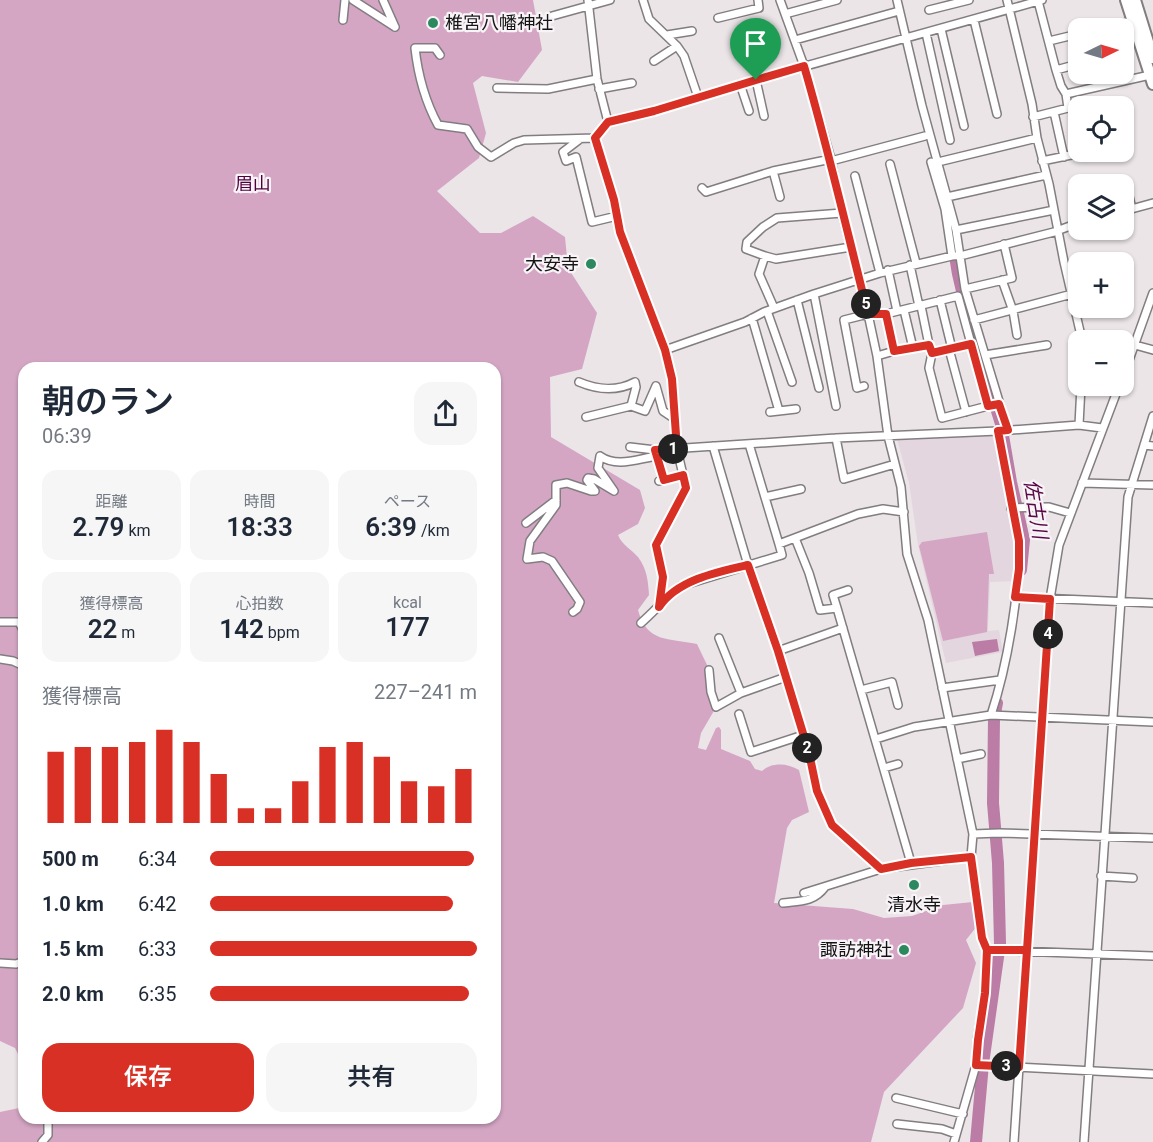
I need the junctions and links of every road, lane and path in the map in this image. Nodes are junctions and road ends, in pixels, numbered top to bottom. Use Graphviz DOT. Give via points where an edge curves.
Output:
graph roads {
  1 [pos="345,0"];
  2 [pos="353,0"];
  3 [pos="384,0"];
  4 [pos="610,0"];
  5 [pos="644,0"];
  6 [pos="758,0"];
  7 [pos="780,0"];
  8 [pos="837,0"];
  9 [pos="969,0"];
  10 [pos="1007,0"];
  11 [pos="1040,0"];
  12 [pos="1126,0"];
  13 [pos="1135,0"];
  14 [pos="899,1"];
  15 [pos="588,3"];
  16 [pos="929,9"];
  17 [pos="1010,10"];
  18 [pos="897,11"];
  19 [pos="785,14"];
  20 [pos="552,16"];
  21 [pos="718,18"];
  22 [pos="1132,18"];
  23 [pos="343,20"];
  24 [pos="974,20"];
  25 [pos="1134,24"];
  26 [pos="941,29"];
  27 [pos="692,31"];
  28 [pos="926,33"];
  29 [pos="667,35"];
  30 [pos="1068,36"];
  31 [pos="904,38"];
  32 [pos="795,40"];
  33 [pos="1049,41"];
  34 [pos="678,46"];
  35 [pos="440,55"];
  36 [pos="1153,58"];
  37 [pos="654,61"];
  38 [pos="804,66"];
  39 [pos="1068,67"];
  40 [pos="1056,70"];
  41 [pos="597,79"];
  42 [pos="756,80"];
  43 [pos="1152,80"];
  44 [pos="632,83"];
  45 [pos="740,84"];
  46 [pos="497,88"];
  47 [pos="599,89"];
  48 [pos="1066,94"];
  49 [pos="698,98"];
  50 [pos="749,111"];
  51 [pos="1054,112"];
  52 [pos="997,114"];
  53 [pos="764,116"];
  54 [pos="1033,117"];
  55 [pos="608,122"];
  56 [pos="964,126"];
  57 [pos="925,136"];
  58 [pos="595,138"];
  59 [pos="1037,138"];
  60 [pos="580,139"];
  61 [pos="950,140"];
  62 [pos="831,160"];
  63 [pos="1042,161"];
  64 [pos="934,162"];
  65 [pos="890,164"];
  66 [pos="773,171"];
  67 [pos="1046,175"];
  68 [pos="855,176"];
  69 [pos="702,188"];
  70 [pos="780,197"];
  71 [pos="947,197"];
  72 [pos="1153,203"];
  73 [pos="1134,208"];
  74 [pos="1054,210"];
  75 [pos="842,213"];
  76 [pos="617,216"];
  77 [pos="1068,226"];
  78 [pos="1057,229"];
  79 [pos="956,230"];
  80 [pos="1004,244"];
  81 [pos="850,247"];
  82 [pos="956,255"];
  83 [pos="765,256"];
  84 [pos="913,264"];
  85 [pos="888,270"];
  86 [pos="880,273"];
  87 [pos="1068,277"];
  88 [pos="860,279"];
  89 [pos="1002,280"];
  90 [pos="965,289"];
  91 [pos="1153,293"];
  92 [pos="814,294"];
  93 [pos="1068,295"];
  94 [pos="797,300"];
  95 [pos="940,300"];
  96 [pos="920,306"];
  97 [pos="771,309"];
  98 [pos="901,310"];
  99 [pos="1013,310"];
  100 [pos="868,314"];
  101 [pos="886,314"];
  102 [pos="752,318"];
  103 [pos="975,320"];
  104 [pos="1017,335"];
  105 [pos="971,344"];
  106 [pos="929,345"];
  107 [pos="1047,345"];
  108 [pos="1135,345"];
  109 [pos="913,348"];
  110 [pos="951,349"];
  111 [pos="665,350"];
  112 [pos="1153,350"];
  113 [pos="894,351"];
  114 [pos="932,353"];
  115 [pos="985,355"];
  116 [pos="877,356"];
  117 [pos="792,377"];
  118 [pos="579,382"];
  119 [pos="864,386"];
  120 [pos="819,388"];
  121 [pos="1081,396"];
  122 [pos="1115,396"];
  123 [pos="994,405"];
  124 [pos="631,406"];
  125 [pos="836,406"];
  126 [pos="796,409"];
  127 [pos="780,411"];
  128 [pos="770,412"];
  129 [pos="966,412"];
  130 [pos="1153,416"];
  131 [pos="586,417"];
  132 [pos="675,419"];
  133 [pos="1079,425"];
  134 [pos="1102,429"];
  135 [pos="1002,431"];
  136 [pos="888,436"];
  137 [pos="836,438"];
  138 [pos="749,444"];
  139 [pos="1144,445"];
  140 [pos="713,446"];
  141 [pos="1153,446"];
  142 [pos="630,447"];
  143 [pos="677,449"];
  144 [pos="656,453"];
  145 [pos="895,464"];
  146 [pos="683,475"];
  147 [pos="1082,483"];
  148 [pos="1131,485"];
  149 [pos="1153,485"];
  150 [pos="801,489"];
  151 [pos="765,497"];
  152 [pos="556,500"];
  153 [pos="1015,507"];
  154 [pos="904,512"];
  155 [pos="1070,513"];
  156 [pos="526,523"];
  157 [pos="795,538"];
  158 [pos="779,544"];
  159 [pos="748,565"];
  160 [pos="848,590"];
  161 [pos="1017,597"];
  162 [pos="1050,599"];
  163 [pos="1120,602"];
  164 [pos="1153,603"];
  165 [pos="659,607"];
  166 [pos="837,608"];
  167 [pos="573,612"];
  168 [pos="0,622"];
  169 [pos="18,622"];
  170 [pos="641,623"];
  171 [pos="843,628"];
  172 [pos="719,638"];
  173 [pos="778,651"];
  174 [pos="0,659"];
  175 [pos="18,663"];
  176 [pos="709,670"];
  177 [pos="786,677"];
  178 [pos="1000,680"];
  179 [pos="942,688"];
  180 [pos="861,690"];
  181 [pos="741,693"];
  182 [pos="899,701"];
  183 [pos="739,714"];
  184 [pos="994,715"];
  185 [pos="1044,718"];
  186 [pos="949,721"];
  187 [pos="1112,721"];
  188 [pos="1153,722"];
  189 [pos="803,735"];
  190 [pos="876,739"];
  191 [pos="981,754"];
  192 [pos="957,759"];
  193 [pos="898,764"];
  194 [pos="884,768"];
  195 [pos="973,834"];
  196 [pos="1036,834"];
  197 [pos="1104,836"];
  198 [pos="1153,838"];
  199 [pos="971,857"];
  200 [pos="911,863"];
  201 [pos="881,869"];
  202 [pos="1101,876"];
  203 [pos="1133,878"];
  204 [pos="825,887"];
  205 [pos="804,893"];
  206 [pos="783,903"];
  207 [pos="990,950"];
  208 [pos="1027,950"];
  209 [pos="1096,953"];
  210 [pos="1153,956"];
  211 [pos="0,963"];
  212 [pos="18,963"];
  213 [pos="982,1065"];
  214 [pos="1019,1067"];
  215 [pos="1089,1070"];
  216 [pos="1153,1074"];
  217 [pos="896,1098"];
  218 [pos="963,1114"];
  219 [pos="48,1124"];
  220 [pos="897,1124"];
  221 [pos="956,1134"];
  222 [pos="42,1142"];
  223 [pos="954,1142"];
  224 [pos="1014,1142"];
  225 [pos="1084,1142"];
  1 -- 23 [label="street"];
  2 -- 3 [label="street" via="395,27"];
  4 -- 15 [label="street"];
  5 -- 29 [label="street" via="648,19"];
  6 -- 21 [label="street" via="759,8"];
  7 -- 19 [label="street"];
  8 -- 19 [label="street"];
  9 -- 16 [label="street"];
  10 -- 17 [label="street"];
  11 -- 17 [label="street"];
  11 -- 33 [label="street"];
  12 -- 22 [label="highway"];
  13 -- 36 [label="highway"];
  14 -- 18 [label="street"];
  15 -- 20 [label="street"];
  15 -- 41 [label="street"];
  17 -- 24 [label="street"];
  17 -- 54 [label="street"];
  18 -- 31 [label="street"];
  18 -- 32 [label="street"];
  19 -- 32 [label="street"];
  24 -- 26 [label="street"];
  24 -- 52 [label="street"];
  25 -- 43 [label="highway"];
  26 -- 28 [label="street"];
  26 -- 56 [label="street"];
  27 -- 29 [label="street"];
  28 -- 31 [label="street"];
  28 -- 61 [label="street"];
  29 -- 34 [label="street"];
  30 -- 33 [label="street"];
  31 -- 38 [label="street"];
  31 -- 64 [label="street"];
  32 -- 38 [label="street"];
  33 -- 40 [label="street"];
  34 -- 37 [label="street"];
  34 -- 49 [label="street"];
  35 -- 60 [label="street" via="435,48 415,48 432,115 438,125 467,129 478,147 491,157 524,140"];
  38 -- 42 [label="street"];
  38 -- 62 [label="street"];
  39 -- 40 [label="street"];
  40 -- 48 [label="street"];
  41 -- 46 [label="street" via="548,89"];
  41 -- 47 [label="street"];
  42 -- 45 [label="street"];
  42 -- 53 [label="street"];
  43 -- 48 [label="street"];
  44 -- 47 [label="street"];
  45 -- 49 [label="street"];
  45 -- 50 [label="street"];
  47 -- 55 [label="street"];
  48 -- 51 [label="street" via="1068,108"];
  49 -- 55 [label="street"];
  51 -- 54 [label="street"];
  51 -- 63 [label="street" via="1067,156"];
  54 -- 59 [label="street"];
  55 -- 58 [label="street"];
  57 -- 62 [label="street"];
  58 -- 60 [label="street"];
  58 -- 76 [label="street"];
  59 -- 63 [label="street"];
  59 -- 64 [label="street"];
  60 -- 76 [label="street" via="563,152 566,161 576,158 592,222"];
  62 -- 66 [label="street"];
  62 -- 75 [label="street"];
  63 -- 67 [label="street"];
  64 -- 71 [label="street"];
  64 -- 82 [label="street"];
  65 -- 84 [label="street"];
  66 -- 69 [label="street" via="705,192"];
  66 -- 70 [label="street"];
  67 -- 71 [label="street"];
  67 -- 74 [label="street"];
  68 -- 86 [label="street"];
  71 -- 79 [label="street"];
  72 -- 73 [label="street"];
  74 -- 78 [label="street"];
  74 -- 79 [label="street"];
  75 -- 81 [label="street"];
  75 -- 83 [label="street" via="777,218 747,242 746,249"];
  76 -- 111 [label="street"];
  77 -- 78 [label="street"];
  78 -- 80 [label="street"];
  78 -- 87 [label="street"];
  79 -- 82 [label="street"];
  80 -- 82 [label="street"];
  80 -- 89 [label="street" via="1012,278"];
  81 -- 83 [label="street" via="776,259"];
  81 -- 88 [label="street"];
  82 -- 84 [label="street"];
  82 -- 90 [label="street"];
  83 -- 97 [label="street" via="759,274"];
  84 -- 85 [label="street"];
  84 -- 96 [label="street"];
  85 -- 86 [label="street"];
  85 -- 98 [label="street"];
  86 -- 88 [label="street"];
  88 -- 92 [label="street"];
  88 -- 100 [label="street"];
  89 -- 90 [label="street"];
  89 -- 99 [label="street"];
  90 -- 103 [label="street"];
  91 -- 108 [label="street"];
  92 -- 94 [label="street"];
  92 -- 125 [label="street"];
  93 -- 99 [label="street"];
  94 -- 97 [label="street"];
  94 -- 120 [label="street"];
  95 -- 96 [label="street"];
  95 -- 105 [label="street" via="958,296"];
  95 -- 110 [label="street"];
  96 -- 98 [label="street"];
  96 -- 106 [label="street"];
  97 -- 102 [label="street"];
  97 -- 117 [label="street"];
  98 -- 101 [label="street"];
  98 -- 109 [label="street"];
  99 -- 103 [label="street"];
  99 -- 104 [label="street"];
  100 -- 101 [label="street"];
  100 -- 116 [label="street"];
  100 -- 119 [label="street" via="844,320 857,388"];
  101 -- 113 [label="street"];
  102 -- 111 [label="street"];
  102 -- 127 [label="street"];
  103 -- 115 [label="street"];
  105 -- 110 [label="street"];
  105 -- 123 [label="street"];
  106 -- 109 [label="street"];
  106 -- 114 [label="street"];
  107 -- 115 [label="street"];
  108 -- 112 [label="street"];
  109 -- 113 [label="street"];
  110 -- 114 [label="street"];
  110 -- 129 [label="street"];
  111 -- 132 [label="street"];
  113 -- 116 [label="street"];
  114 -- 129 [label="street" via="929,368 942,418"];
  115 -- 123 [label="street"];
  116 -- 136 [label="street"];
  118 -- 124 [label="street" via="596,389 623,388 635,382"];
  121 -- 133 [label="street"];
  122 -- 134 [label="street"];
  123 -- 129 [label="street"];
  123 -- 135 [label="street"];
  124 -- 131 [label="street"];
  124 -- 132 [label="street" via="645,411 656,386 663,411"];
  126 -- 127 [label="street"];
  127 -- 128 [label="street"];
  130 -- 139 [label="street"];
  132 -- 143 [label="street"];
  133 -- 134 [label="street"];
  133 -- 135 [label="street"];
  134 -- 147 [label="street"];
  135 -- 136 [label="street"];
  135 -- 153 [label="street"];
  136 -- 137 [label="street"];
  136 -- 145 [label="street"];
  137 -- 138 [label="street"];
  137 -- 145 [label="street" via="844,479"];
  138 -- 140 [label="street"];
  138 -- 151 [label="street"];
  139 -- 141 [label="street"];
  139 -- 148 [label="street"];
  140 -- 143 [label="street"];
  140 -- 159 [label="street"];
  142 -- 144 [label="street"];
  143 -- 144 [label="street"];
  143 -- 146 [label="street"];
  144 -- 146 [label="street" via="662,481"];
  144 -- 152 [label="street" via="616,463 600,456 598,468 614,491 588,478 595,491 567,483 556,485"];
  145 -- 154 [label="street"];
  146 -- 165 [label="street" via="686,488 656,545 663,577"];
  147 -- 148 [label="street"];
  147 -- 155 [label="street"];
  148 -- 149 [label="street"];
  148 -- 163 [label="street"];
  150 -- 151 [label="street"];
  151 -- 158 [label="street"];
  152 -- 156 [label="street"];
  152 -- 167 [label="street" via="530,542 527,559 543,557 552,561 580,602"];
  153 -- 155 [label="street" via="1049,507"];
  153 -- 161 [label="street" via="1019,541"];
  154 -- 157 [label="street" via="883,509 858,514"];
  154 -- 179 [label="street" via="908,561 928,620"];
  155 -- 162 [label="street" via="1054,567"];
  157 -- 158 [label="street"];
  157 -- 166 [label="street" via="819,610"];
  158 -- 159 [label="street" via="782,555"];
  159 -- 165 [label="street" via="681,586 666,596"];
  159 -- 173 [label="street"];
  160 -- 166 [label="street" via="834,595"];
  161 -- 162 [label="street"];
  161 -- 178 [label="street"];
  162 -- 163 [label="street"];
  162 -- 185 [label="street"];
  163 -- 164 [label="street"];
  163 -- 187 [label="street"];
  165 -- 170 [label="street"];
  166 -- 171 [label="street"];
  168 -- 169 [label="street"];
  171 -- 173 [label="street"];
  171 -- 180 [label="street"];
  172 -- 181 [label="street"];
  173 -- 177 [label="street"];
  174 -- 175 [label="street"];
  176 -- 181 [label="street" via="716,707"];
  177 -- 181 [label="street"];
  177 -- 189 [label="street"];
  178 -- 179 [label="street"];
  178 -- 184 [label="street"];
  179 -- 186 [label="street"];
  180 -- 182 [label="street" via="892,682"];
  180 -- 190 [label="street"];
  183 -- 189 [label="street" via="751,752"];
  184 -- 185 [label="street"];
  184 -- 186 [label="street"];
  185 -- 187 [label="street"];
  185 -- 196 [label="street"];
  186 -- 190 [label="street"];
  186 -- 192 [label="street"];
  187 -- 188 [label="street"];
  187 -- 197 [label="street"];
  189 -- 201 [label="street" via="817,791 832,825"];
  190 -- 194 [label="street"];
  191 -- 192 [label="street"];
  192 -- 195 [label="street"];
  193 -- 194 [label="street"];
  194 -- 200 [label="street"];
  195 -- 196 [label="street"];
  195 -- 199 [label="street"];
  196 -- 197 [label="street"];
  196 -- 208 [label="street"];
  197 -- 198 [label="street"];
  197 -- 202 [label="street"];
  199 -- 200 [label="street"];
  199 -- 207 [label="street" via="982,938"];
  200 -- 201 [label="street"];
  201 -- 204 [label="street"];
  202 -- 203 [label="street"];
  202 -- 209 [label="street"];
  204 -- 205 [label="street"];
  204 -- 206 [label="street" via="810,900"];
  207 -- 208 [label="street"];
  207 -- 213 [label="street" via="978,1040"];
  208 -- 209 [label="street"];
  208 -- 214 [label="street"];
  209 -- 210 [label="street"];
  209 -- 215 [label="street"];
  211 -- 212 [label="street"];
  213 -- 214 [label="street"];
  213 -- 218 [label="street"];
  214 -- 215 [label="street"];
  214 -- 224 [label="street"];
  215 -- 216 [label="street"];
  215 -- 225 [label="street"];
  217 -- 218 [label="street"];
  218 -- 221 [label="street"];
  219 -- 222 [label="street" via="48,1135"];
  220 -- 221 [label="street"];
  221 -- 223 [label="street"];
}
